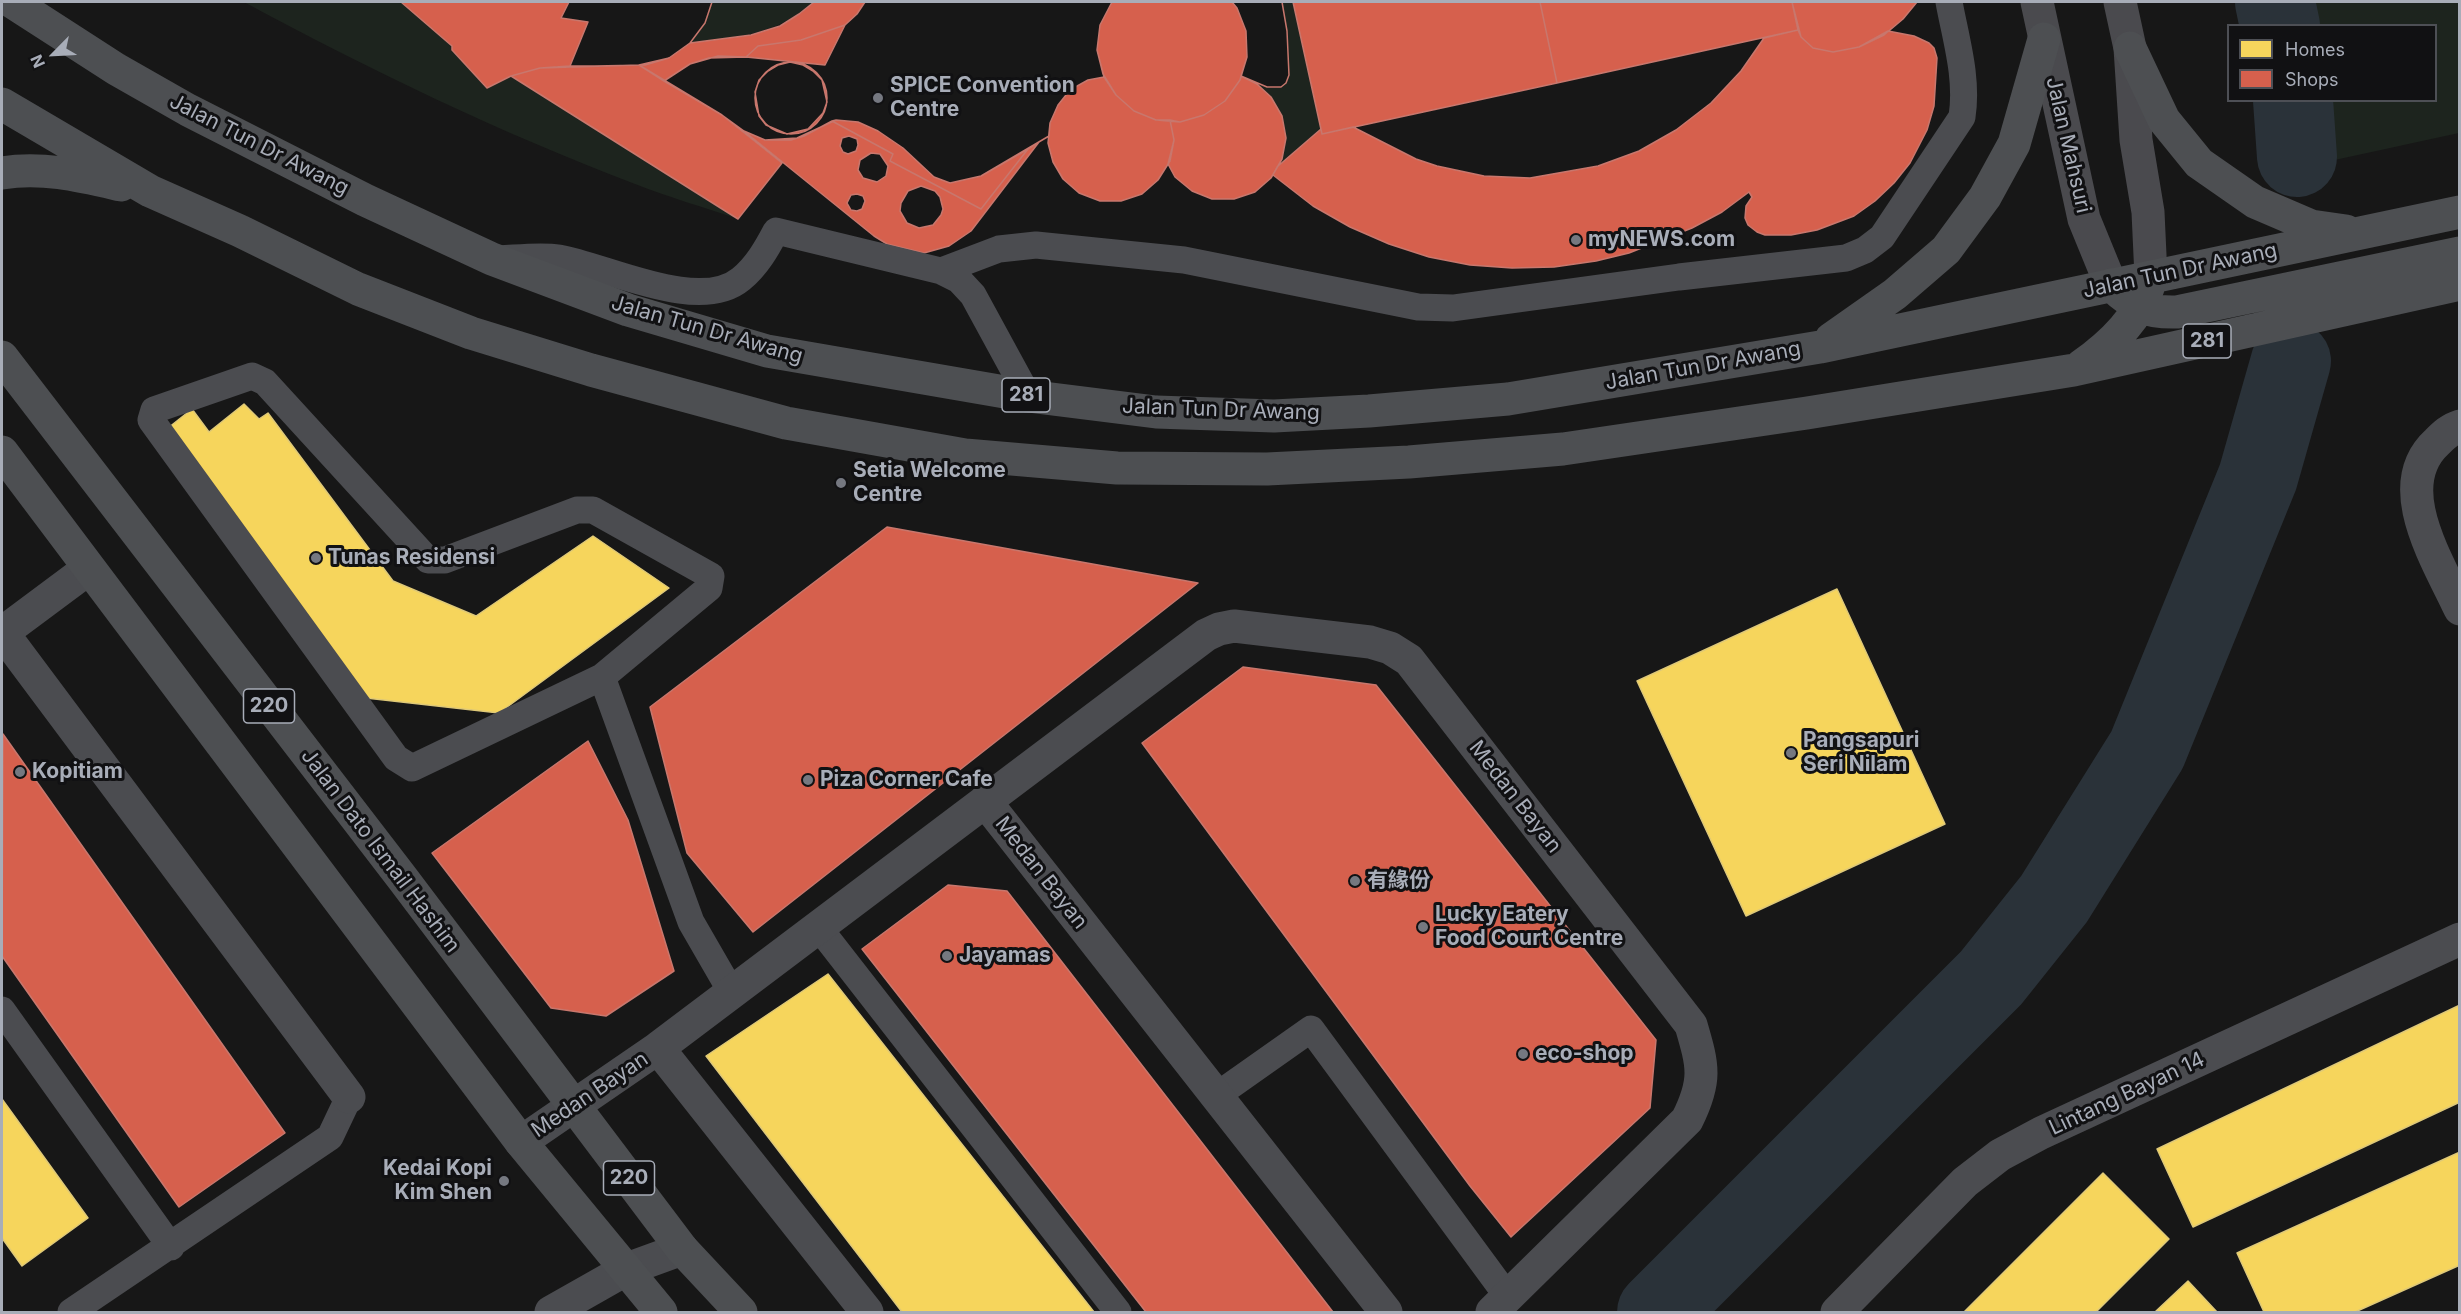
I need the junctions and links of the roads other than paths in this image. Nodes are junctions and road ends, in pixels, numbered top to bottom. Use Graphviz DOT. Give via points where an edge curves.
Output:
graph roads {
  1 [pos="12,2"];
  2 [pos="1949,2"];
  3 [pos="2037,2"];
  4 [pos="2120,2"];
  5 [pos="2044,39"];
  6 [pos="2130,48"];
  7 [pos="2,104"];
  8 [pos="2,173"];
  9 [pos="150,191"];
  10 [pos="2460,212"];
  11 [pos="2363,233"];
  12 [pos="2460,253"];
  13 [pos="492,259"];
  14 [pos="941,271"];
  15 [pos="2151,277"];
  16 [pos="2460,284"];
  17 [pos="2111,285"];
  18 [pos="2139,306"];
  19 [pos="1820,347"];
  20 [pos="2,357"];
  21 [pos="2074,370"];
  22 [pos="1028,396"];
  23 [pos="2460,426"];
  24 [pos="2,452"];
  25 [pos="88,569"];
  26 [pos="2460,609"];
  27 [pos="2,633"];
  28 [pos="602,677"];
  29 [pos="985,801"];
  30 [pos="819,928"];
  31 [pos="2460,939"];
  32 [pos="732,993"];
  33 [pos="2,1010"];
  34 [pos="658,1048"];
  35 [pos="1216,1096"];
  36 [pos="349,1097"];
  37 [pos="576,1106"];
  38 [pos="521,1142"];
  39 [pos="171,1247"];
  40 [pos="682,1249"];
  41 [pos="627,1269"];
  42 [pos="1500,1305"];
  43 [pos="71,1312"];
  44 [pos="550,1312"];
  45 [pos="661,1312"];
  46 [pos="741,1312"];
  47 [pos="867,1312"];
  48 [pos="1118,1312"];
  49 [pos="1386,1312"];
  50 [pos="1838,1312"];
  1 -- 13 [label="main road, Jalan Tun Dr Awang / 281" via="188,110"];
  2 -- 14 [label="lane" via="1963,73 1962,117 1882,237 1846,258 1453,308 1418,307 1184,260 1036,245 999,249"];
  3 -- 5 [label="street, Jalan Mahsuri"];
  4 -- 6 [label="street"];
  5 -- 17 [label="street, Jalan Mahsuri" via="2084,219"];
  5 -- 19 [label="main road" via="2014,144 1985,197 1946,250 1895,294"];
  6 -- 11 [label="main road" via="2164,120 2199,163 2255,202 2311,226"];
  6 -- 15 [label="street"];
  7 -- 9 [label="main road, 281"];
  8 -- 9 [label="main road" via="66,173"];
  9 -- 21 [label="main road, 281" via="358,289 471,333 786,423 965,455 1117,468 1267,470 1421,461 1563,449"];
  10 -- 11 [label="main road, Jalan Tun Dr Awang / 281"];
  11 -- 15 [label="main road, Jalan Tun Dr Awang / 281"];
  12 -- 18 [label="main road" via="2177,312 2155,313"];
  13 -- 14 [label="lane" via="556,258 651,286 718,290 739,281 752,269 776,231"];
  13 -- 22 [label="main road, Jalan Tun Dr Awang / 281" via="628,310 766,351"];
  14 -- 22 [label="lane" via="973,295"];
  15 -- 17 [label="main road, Jalan Tun Dr Awang / 281"];
  15 -- 18 [label="main road"];
  16 -- 21 [label="main road, 281"];
  17 -- 18 [label="main road"];
  17 -- 19 [label="main road, Jalan Tun Dr Awang / 281"];
  18 -- 21 [label="main road" via="2102,351"];
  19 -- 22 [label="main road, Jalan Tun Dr Awang / 281" via="1508,399 1369,411 1274,416 1156,412"];
  20 -- 37 [label="main road, Jalan Dato Ismail Hashim / 220"];
  23 -- 26 [label="street" via="2427,451 2416,475 2416,502"];
  24 -- 25 [label="main road, 220"];
  25 -- 27 [label="street"];
  25 -- 38 [label="main road, 220"];
  27 -- 36 [label="street"];
  28 -- 28 [label="lane" via="412,768 396,758 151,420 154,410 252,376 265,382 428,560 445,560 577,510 593,510 711,576 709,588"];
  28 -- 32 [label="lane" via="691,922"];
  29 -- 30 [label="street, Medan Bayan"];
  29 -- 35 [label="street, Medan Bayan"];
  29 -- 42 [label="street, Medan Bayan" via="1219,629 1234,626 1370,642 1409,660 1691,1025 1702,1061 1699,1096 1687,1120"];
  30 -- 32 [label="street, Medan Bayan"];
  30 -- 48 [label="lane"];
  31 -- 50 [label="street, Lintang Bayan 14" via="2000,1155 1965,1182"];
  32 -- 34 [label="street, Medan Bayan"];
  33 -- 39 [label="lane"];
  34 -- 37 [label="street, Medan Bayan"];
  34 -- 47 [label="street, Medan Bayan"];
  35 -- 42 [label="lane" via="1311,1029"];
  35 -- 49 [label="street, Medan Bayan"];
  36 -- 39 [label="lane" via="330,1137"];
  37 -- 38 [label="street, Medan Bayan"];
  37 -- 40 [label="main road, Jalan Dato Ismail Hashim / 220"];
  38 -- 41 [label="main road, 220"];
  39 -- 43 [label="lane"];
  40 -- 41 [label="street"];
  40 -- 46 [label="main road, Jalan Dato Ismail Hashim / 220"];
  41 -- 44 [label="street"];
  41 -- 45 [label="main road, 220"];
}
